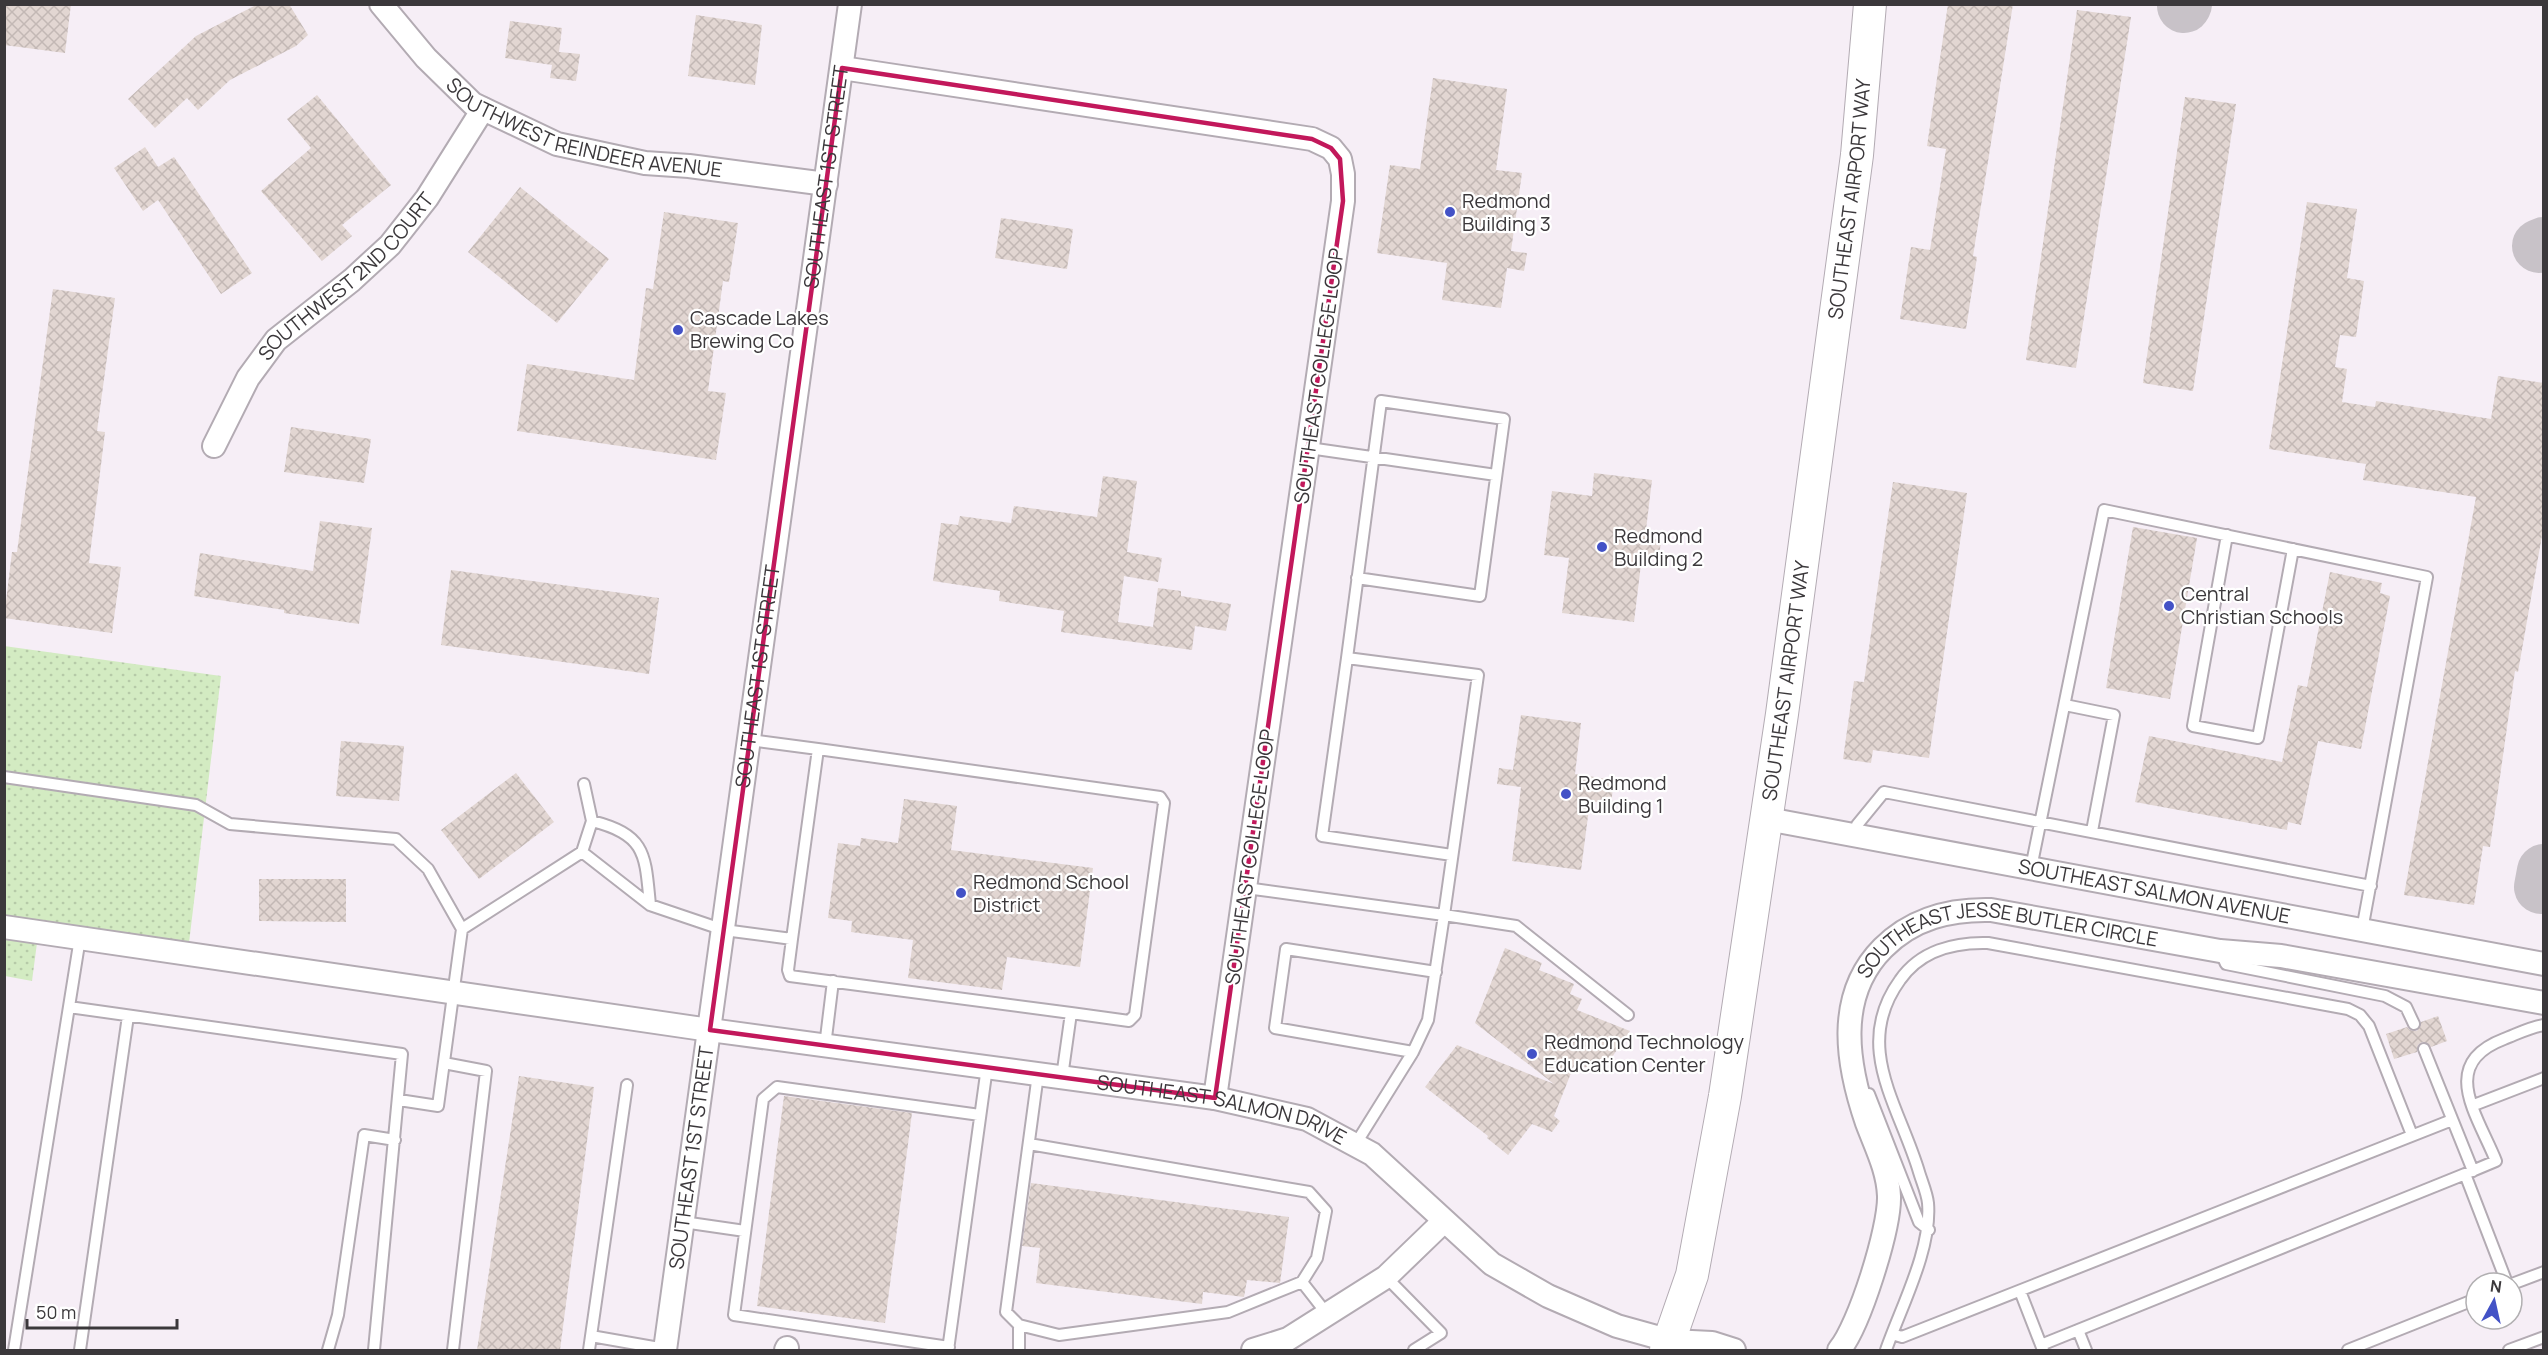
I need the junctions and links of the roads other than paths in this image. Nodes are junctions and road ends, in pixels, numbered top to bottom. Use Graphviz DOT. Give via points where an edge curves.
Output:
graph roads {
  1 [pos="381,4"];
  2 [pos="850,4"];
  3 [pos="1870,4"];
  4 [pos="842,68"];
  5 [pos="483,109"];
  6 [pos="826,184"];
  7 [pos="214,446"];
  8 [pos="1309,448"];
  9 [pos="1374,458"];
  10 [pos="1496,475"];
  11 [pos="2227,536"];
  12 [pos="2293,549"];
  13 [pos="1358,578"];
  14 [pos="1347,658"];
  15 [pos="2065,705"];
  16 [pos="750,740"];
  17 [pos="818,749"];
  18 [pos="4,777"];
  19 [pos="584,784"];
  20 [pos="1767,819"];
  21 [pos="2040,820"];
  22 [pos="592,821"];
  23 [pos="2092,831"];
  24 [pos="1855,835"];
  25 [pos="582,852"];
  26 [pos="1452,855"];
  27 [pos="2031,868"];
  28 [pos="2371,886"];
  29 [pos="1246,888"];
  30 [pos="650,905"];
  31 [pos="1444,915"];
  32 [pos="4,927"];
  33 [pos="462,928"];
  34 [pos="724,930"];
  35 [pos="2362,930"];
  36 [pos="80,938"];
  37 [pos="792,939"];
  38 [pos="2220,951"];
  39 [pos="2544,964"];
  40 [pos="1436,972"];
  41 [pos="833,981"];
  42 [pos="455,993"];
  43 [pos="2544,1003"];
  44 [pos="69,1008"];
  45 [pos="1071,1013"];
  46 [pos="1628,1015"];
  47 [pos="128,1016"];
  48 [pos="2414,1024"];
  49 [pos="2544,1025"];
  50 [pos="710,1030"];
  51 [pos="825,1046"];
  52 [pos="2424,1049"];
  53 [pos="1413,1052"];
  54 [pos="444,1064"];
  55 [pos="987,1067"];
  56 [pos="1852,1067"];
  57 [pos="1038,1074"];
  58 [pos="1062,1077"];
  59 [pos="2544,1078"];
  60 [pos="627,1085"];
  61 [pos="1215,1098"];
  62 [pos="399,1100"];
  63 [pos="2474,1106"];
  64 [pos="981,1115"];
  65 [pos="2452,1120"];
  66 [pos="2412,1135"];
  67 [pos="395,1140"];
  68 [pos="1029,1144"];
  69 [pos="1355,1145"];
  70 [pos="2469,1172"];
  71 [pos="683,1222"];
  72 [pos="1443,1222"];
  73 [pos="1929,1230"];
  74 [pos="745,1231"];
  75 [pos="2503,1271"];
  76 [pos="2544,1272"];
  77 [pos="1386,1276"];
  78 [pos="2524,1280"];
  79 [pos="1302,1282"];
  80 [pos="2020,1291"];
  81 [pos="2464,1304"];
  82 [pos="1327,1314"];
  83 [pos="1019,1325"];
  84 [pos="2078,1330"];
  85 [pos="1892,1334"];
  86 [pos="591,1336"];
  87 [pos="2544,1337"];
  88 [pos="1291,1345"];
  89 [pos="1669,1346"];
  90 [pos="2042,1348"];
  91 [pos="948,1349"];
  92 [pos="14,1350"];
  93 [pos="80,1350"];
  94 [pos="328,1350"];
  95 [pos="374,1350"];
  96 [pos="453,1350"];
  97 [pos="589,1350"];
  98 [pos="668,1350"];
  99 [pos="1019,1350"];
  100 [pos="1253,1350"];
  101 [pos="1414,1350"];
  102 [pos="1734,1350"];
  103 [pos="1839,1350"];
  104 [pos="1886,1350"];
  105 [pos="2086,1350"];
  106 [pos="2348,1350"];
  107 [pos="2510,1350"];
  1 -- 5 [label="street, SOUTHWEST REINDEER AVENUE" via="426,58"];
  2 -- 4 [label="street, SOUTHEAST 1ST STREET"];
  3 -- 20 [label="main road, SOUTHEAST AIRPORT WAY" via="1857,155"];
  4 -- 6 [label="street, SOUTHEAST 1ST STREET"];
  4 -- 8 [label="street, SOUTHEAST COLLEGE LOOP" via="1312,139 1331,148 1340,159 1343,201"];
  5 -- 6 [label="street, SOUTHWEST REINDEER AVENUE" via="557,144 623,159"];
  5 -- 7 [label="street, SOUTHWEST 2ND COURT" via="427,198 390,245 276,340 248,378"];
  6 -- 16 [label="street, SOUTHEAST 1ST STREET"];
  8 -- 9 [label="lane"];
  8 -- 29 [label="street, SOUTHEAST COLLEGE LOOP"];
  9 -- 10 [label="lane"];
  9 -- 10 [label="lane" via="1381,401 1504,419"];
  9 -- 13 [label="lane"];
  10 -- 13 [label="lane" via="1480,596"];
  11 -- 12 [label="lane"];
  11 -- 12 [label="lane" via="2193,726 2258,738"];
  11 -- 15 [label="lane" via="2104,510"];
  12 -- 28 [label="lane" via="2427,577"];
  13 -- 14 [label="lane"];
  14 -- 26 [label="lane" via="1322,836"];
  14 -- 26 [label="lane" via="1478,675"];
  15 -- 21 [label="lane"];
  15 -- 23 [label="lane" via="2114,715"];
  16 -- 17 [label="lane"];
  16 -- 34 [label="street, SOUTHEAST 1ST STREET"];
  17 -- 37 [label="lane"];
  17 -- 45 [label="lane" via="1160,797 1164,803 1135,1015 1129,1021"];
  18 -- 33 [label="lane" via="196,805 230,824 396,839 428,869"];
  19 -- 22 [label="lane"];
  20 -- 24 [label="street, SOUTHEAST SALMON AVENUE"];
  20 -- 89 [label="main road, SOUTHEAST AIRPORT WAY" via="1717,1145 1692,1275"];
  21 -- 23 [label="lane"];
  21 -- 24 [label="lane" via="1884,792 1857,825"];
  21 -- 27 [label="lane"];
  22 -- 25 [label="lane"];
  22 -- 30 [label="lane" via="619,828 645,854"];
  23 -- 28 [label="lane"];
  24 -- 27 [label="street, SOUTHEAST SALMON AVENUE"];
  25 -- 30 [label="lane"];
  25 -- 33 [label="lane"];
  26 -- 31 [label="lane"];
  27 -- 35 [label="street, SOUTHEAST SALMON AVENUE"];
  28 -- 35 [label="lane"];
  29 -- 31 [label="lane"];
  29 -- 61 [label="street, SOUTHEAST COLLEGE LOOP"];
  30 -- 34 [label="lane"];
  31 -- 40 [label="lane"];
  31 -- 46 [label="lane" via="1516,926"];
  32 -- 36 [label="street, SOUTHEAST SALMON DRIVE"];
  33 -- 42 [label="lane"];
  34 -- 37 [label="lane"];
  34 -- 50 [label="street, SOUTHEAST 1ST STREET"];
  35 -- 39 [label="street, SOUTHEAST SALMON AVENUE"];
  36 -- 42 [label="street, SOUTHEAST SALMON DRIVE"];
  36 -- 44 [label="lane"];
  37 -- 41 [label="lane" via="790,976"];
  38 -- 43 [label="street, SOUTHEAST JESSE BUTLER CIRCLE" via="2281,956"];
  38 -- 48 [label="lane" via="2226,964 2385,996 2406,1007"];
  38 -- 56 [label="street, SOUTHEAST JESSE BUTLER CIRCLE" via="1991,910 1935,916 1890,941 1859,984 1848,1032"];
  40 -- 53 [label="lane" via="1428,1020"];
  40 -- 53 [label="lane" via="1286,949 1275,1028"];
  41 -- 45 [label="lane"];
  41 -- 51 [label="lane"];
  42 -- 50 [label="street, SOUTHEAST SALMON DRIVE"];
  42 -- 54 [label="lane"];
  44 -- 47 [label="lane"];
  44 -- 92 [label="lane"];
  45 -- 58 [label="lane"];
  47 -- 62 [label="lane" via="402,1054"];
  47 -- 93 [label="lane"];
  49 -- 63 [label="lane" via="2485,1047 2472,1061 2466,1074"];
  50 -- 51 [label="street, SOUTHEAST SALMON DRIVE"];
  50 -- 71 [label="street, SOUTHEAST 1ST STREET"];
  51 -- 55 [label="street, SOUTHEAST SALMON DRIVE"];
  52 -- 65 [label="lane"];
  53 -- 69 [label="lane"];
  54 -- 62 [label="lane" via="438,1106"];
  54 -- 96 [label="lane" via="486,1071"];
  55 -- 57 [label="street, SOUTHEAST SALMON DRIVE"];
  55 -- 64 [label="lane"];
  56 -- 73 [label="lane" via="1860,1072 1919,1222"];
  56 -- 103 [label="street, SOUTHEAST JESSE BUTLER CIRCLE" via="1885,1172 1888,1209 1884,1235 1856,1320"];
  57 -- 58 [label="street, SOUTHEAST SALMON DRIVE"];
  57 -- 68 [label="lane"];
  58 -- 61 [label="street, SOUTHEAST SALMON DRIVE"];
  59 -- 63 [label="lane"];
  60 -- 86 [label="lane"];
  61 -- 69 [label="street, SOUTHEAST SALMON DRIVE" via="1307,1119"];
  62 -- 67 [label="lane"];
  63 -- 70 [label="lane" via="2496,1161"];
  64 -- 74 [label="lane" via="777,1087 762,1099"];
  64 -- 91 [label="lane"];
  65 -- 66 [label="lane"];
  65 -- 70 [label="lane"];
  66 -- 73 [label="lane" via="2369,1026 2361,1015 2348,1009 1962,942 1922,958 1905,972 1892,990 1877,1031 1881,1066 1928,1201"];
  66 -- 80 [label="lane"];
  67 -- 94 [label="lane" via="364,1135 338,1315"];
  67 -- 95 [label="lane"];
  68 -- 79 [label="lane" via="1309,1192 1326,1211 1317,1258"];
  68 -- 83 [label="lane" via="1006,1312"];
  69 -- 72 [label="street, SOUTHEAST SALMON DRIVE" via="1408,1184"];
  70 -- 75 [label="lane"];
  70 -- 84 [label="lane"];
  71 -- 74 [label="lane"];
  71 -- 98 [label="street, SOUTHEAST 1ST STREET"];
  72 -- 77 [label="street"];
  72 -- 89 [label="street, SOUTHEAST SALMON DRIVE" via="1492,1264 1548,1296"];
  73 -- 85 [label="lane"];
  74 -- 91 [label="lane" via="734,1315"];
  76 -- 78 [label="lane"];
  77 -- 82 [label="street"];
  77 -- 101 [label="lane" via="1441,1333"];
  79 -- 82 [label="lane"];
  79 -- 83 [label="lane" via="1228,1312 1059,1335"];
  80 -- 85 [label="lane" via="1902,1336"];
  80 -- 90 [label="lane"];
  81 -- 106 [label="lane"];
  82 -- 88 [label="street"];
  83 -- 99 [label="lane"];
  84 -- 90 [label="lane"];
  84 -- 105 [label="lane"];
  85 -- 104 [label="lane"];
  86 -- 97 [label="lane"];
  86 -- 98 [label="lane"];
  87 -- 107 [label="lane"];
  88 -- 100 [label="street"];
  89 -- 102 [label="street" via="1712,1343"];
}
